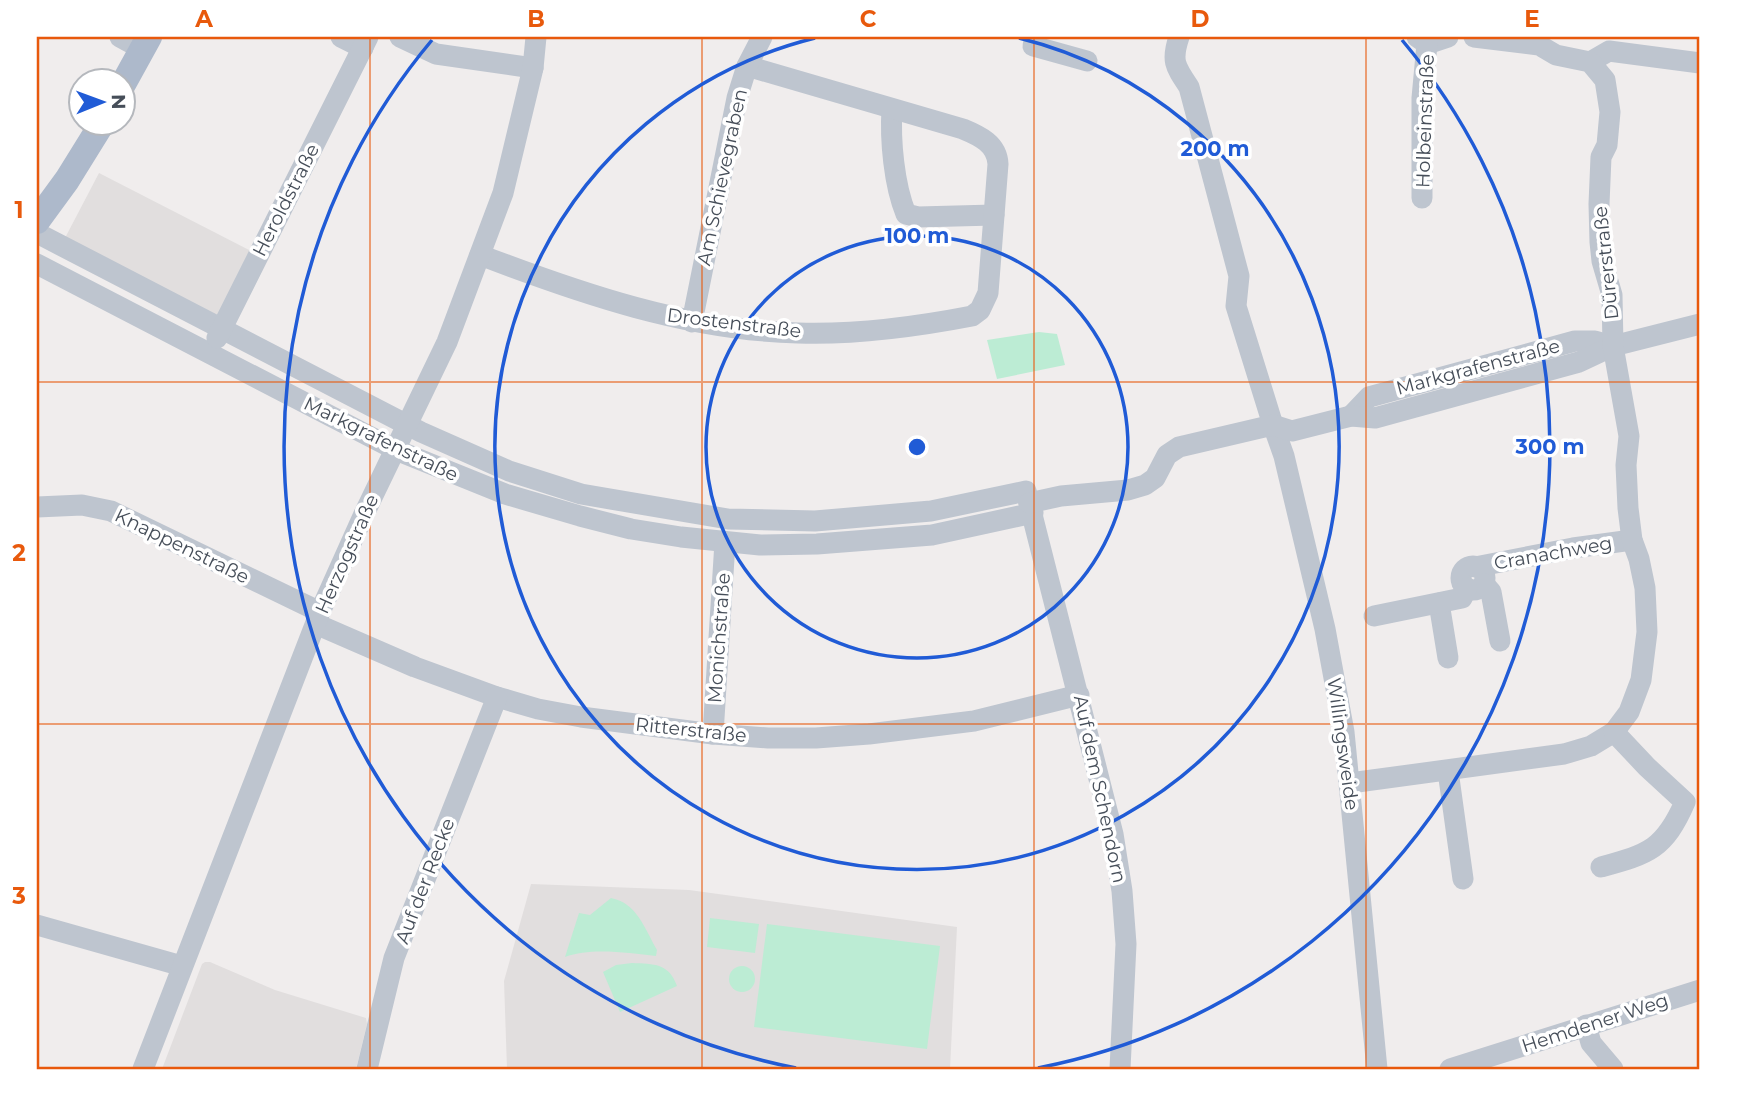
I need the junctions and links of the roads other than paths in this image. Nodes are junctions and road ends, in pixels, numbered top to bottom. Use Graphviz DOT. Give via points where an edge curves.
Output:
graph roads {
  1 [pos="341,37"];
  2 [pos="400,37"];
  3 [pos="536,37"];
  4 [pos="762,37"];
  5 [pos="1035,37"];
  6 [pos="1179,37"];
  7 [pos="1448,37"];
  8 [pos="1474,37"];
  9 [pos="1422,40"];
  10 [pos="137,41"];
  11 [pos="365,43"];
  12 [pos="1087,61"];
  13 [pos="1590,62"];
  14 [pos="1700,63"];
  15 [pos="129,66"];
  16 [pos="747,66"];
  17 [pos="533,68"];
  18 [pos="892,109"];
  19 [pos="95,136"];
  20 [pos="1422,198"];
  21 [pos="994,215"];
  22 [pos="37,221"];
  23 [pos="37,233"];
  24 [pos="480,255"];
  25 [pos="37,264"];
  26 [pos="158,296"];
  27 [pos="147,320"];
  28 [pos="692,321"];
  29 [pos="1700,324"];
  30 [pos="222,327"];
  31 [pos="1613,346"];
  32 [pos="209,352"];
  33 [pos="408,425"];
  34 [pos="1273,425"];
  35 [pos="396,450"];
  36 [pos="37,507"];
  37 [pos="1031,508"];
  38 [pos="1632,540"];
  39 [pos="725,542"];
  40 [pos="1475,580"];
  41 [pos="1438,603"];
  42 [pos="1374,616"];
  43 [pos="318,618"];
  44 [pos="1500,641"];
  45 [pos="1448,658"];
  46 [pos="1079,695"];
  47 [pos="497,697"];
  48 [pos="1614,732"];
  49 [pos="713,734"];
  50 [pos="1448,771"];
  51 [pos="1350,783"];
  52 [pos="1693,798"];
  53 [pos="1601,867"];
  54 [pos="1463,879"];
  55 [pos="37,925"];
  56 [pos="182,966"];
  57 [pos="1700,990"];
  58 [pos="1587,1025"];
  59 [pos="143,1069"];
  60 [pos="367,1069"];
  61 [pos="1120,1069"];
  62 [pos="1377,1069"];
  63 [pos="1450,1069"];
  64 [pos="1613,1069"];
  1 -- 11 [label="street, Heroldstraße"];
  2 -- 17 [label="street" via="436,54"];
  3 -- 17 [label="street, Herzogstraße"];
  4 -- 16 [label="street, Am Schievegraben"];
  5 -- 12 [label="street" via="1033,46"];
  6 -- 34 [label="street" via="1173,55 1189,87 1240,276 1237,306"];
  7 -- 9 [label="street"];
  8 -- 13 [label="street" via="1539,45 1556,55"];
  9 -- 20 [label="street, Holbeinstraße"];
  10 -- 15 [label="main road"];
  11 -- 30 [label="street, Heroldstraße"];
  13 -- 14 [label="street" via="1609,51"];
  13 -- 31 [label="street, Dürerstraße" via="1605,80 1610,112 1608,145 1601,157 1599,204 1602,261 1612,295"];
  16 -- 18 [label="street, Drostenstraße"];
  16 -- 28 [label="street, Am Schievegraben"];
  17 -- 24 [label="street, Herzogstraße" via="503,193"];
  18 -- 21 [label="street, Drostenstraße" via="963,129 992,146 998,155"];
  18 -- 21 [label="street" via="899,191 906,214"];
  19 -- 22 [label="main road"];
  21 -- 28 [label="street, Drostenstraße" via="988,293 972,316 907,328 829,333"];
  23 -- 26 [label="street, Markgrafenstraße"];
  24 -- 28 [label="street, Drostenstraße" via="619,304"];
  24 -- 33 [label="street, Herzogstraße" via="447,342"];
  25 -- 27 [label="street, Markgrafenstraße"];
  26 -- 27 [label="street"];
  26 -- 30 [label="street, Markgrafenstraße"];
  27 -- 32 [label="street, Markgrafenstraße"];
  29 -- 31 [label="street, Markgrafenstraße"];
  30 -- 32 [label="street, Heroldstraße"];
  30 -- 33 [label="street, Markgrafenstraße"];
  31 -- 34 [label="street, Markgrafenstraße" via="1575,341 1369,397 1351,416 1292,431"];
  31 -- 38 [label="street, Dürerstraße" via="1629,436 1626,465"];
  32 -- 35 [label="street, Markgrafenstraße"];
  33 -- 35 [label="street, Herzogstraße"];
  33 -- 37 [label="street, Markgrafenstraße" via="509,471 581,494 728,519 815,521 877,516 1026,491"];
  34 -- 37 [label="street, Markgrafenstraße" via="1179,447 1167,455 1155,478 1145,485 1061,496"];
  34 -- 51 [label="street, Willingsweide" via="1322,615"];
  35 -- 39 [label="street, Markgrafenstraße" via="537,505 631,529"];
  35 -- 43 [label="street, Herzogstraße"];
  36 -- 43 [label="street, Knappenstraße" via="82,505 111,511"];
  37 -- 39 [label="street, Markgrafenstraße" via="932,535 783,544"];
  37 -- 46 [label="street, Auf dem Schendorn"];
  38 -- 40 [label="street, Cranachweg" via="1573,548"];
  38 -- 48 [label="street, Dürerstraße" via="1645,588 1647,632 1640,680 1629,712"];
  39 -- 49 [label="street, Monichstraße"];
  40 -- 41 [label="street, Cranachweg" via="1462,598"];
  40 -- 44 [label="street, Cranachweg" via="1491,592"];
  41 -- 42 [label="street, Cranachweg"];
  41 -- 45 [label="street"];
  43 -- 47 [label="street, Ritterstraße" via="415,667"];
  43 -- 56 [label="street, Herzogstraße"];
  46 -- 49 [label="street, Ritterstraße" via="974,721 881,733 816,738"];
  46 -- 61 [label="street, Auf dem Schendorn" via="1122,891 1126,944"];
  47 -- 49 [label="street, Ritterstraße" via="581,717"];
  47 -- 60 [label="street, Auf der Recke" via="394,958"];
  48 -- 50 [label="street" via="1591,746 1564,754"];
  48 -- 52 [label="street" via="1647,767"];
  50 -- 51 [label="street"];
  50 -- 54 [label="street"];
  51 -- 62 [label="street, Willingsweide"];
  52 -- 53 [label="street" via="1662,841 1639,857"];
  55 -- 56 [label="street"];
  56 -- 59 [label="street, Herzogstraße"];
  57 -- 58 [label="street, Hemdener Weg"];
  58 -- 63 [label="street, Hemdener Weg"];
  58 -- 64 [label="street" via="1591,1043"];
}
